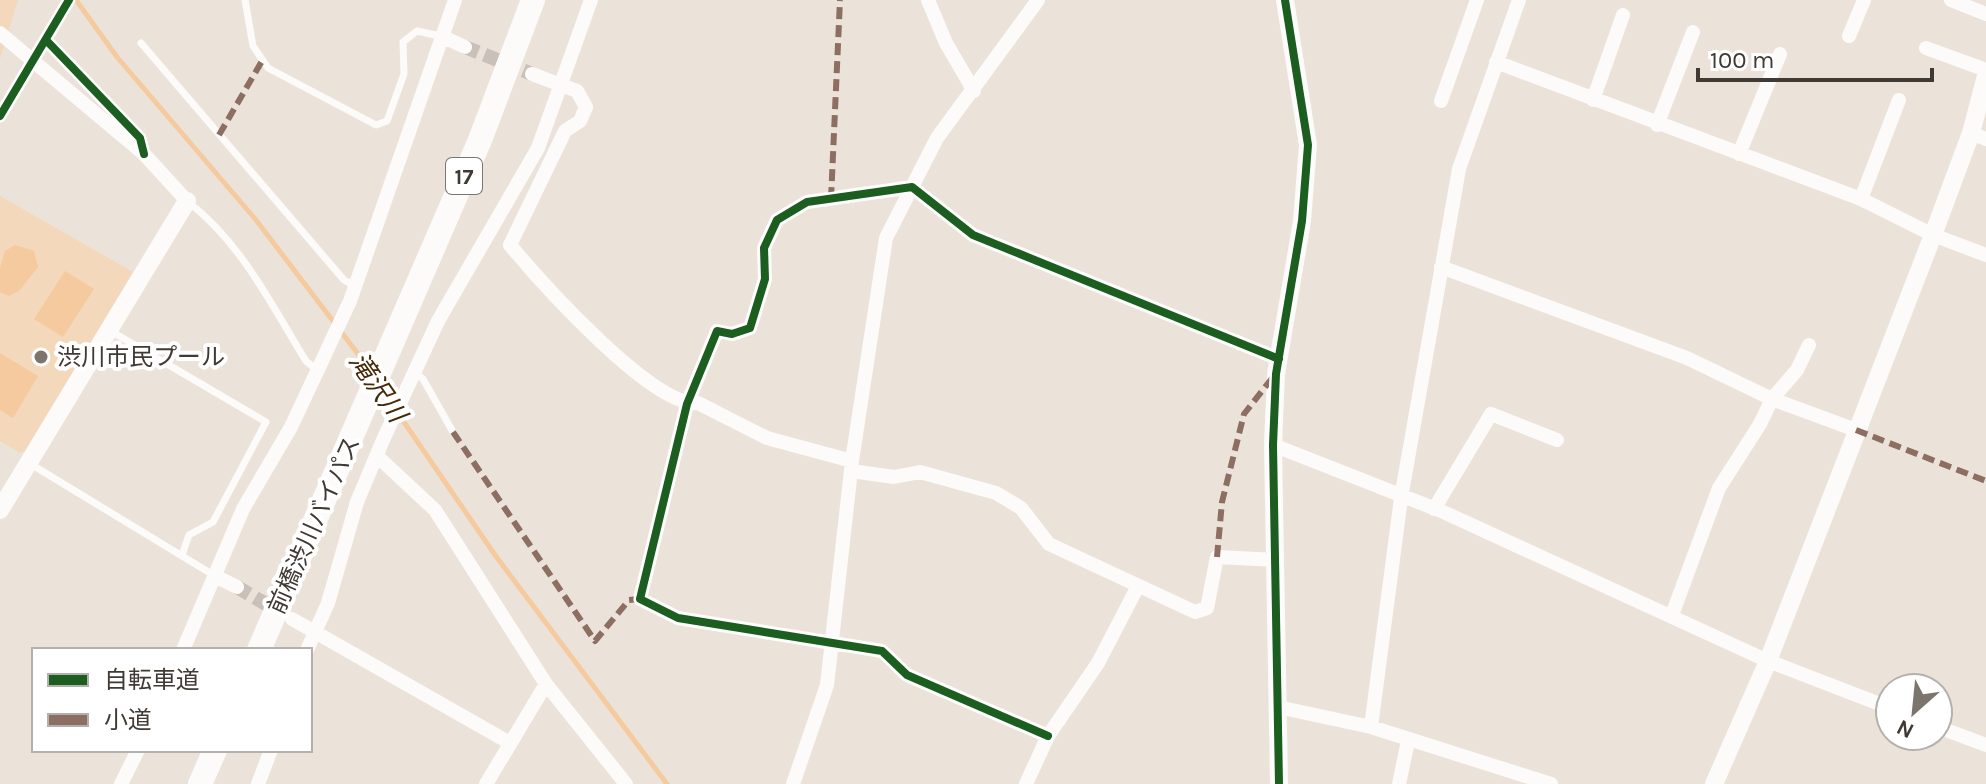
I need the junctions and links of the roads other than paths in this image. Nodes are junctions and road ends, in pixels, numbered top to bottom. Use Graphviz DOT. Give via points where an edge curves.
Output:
graph roads {
  1 [pos="245,0"];
  2 [pos="455,0"];
  3 [pos="533,0"];
  4 [pos="591,0"];
  5 [pos="928,0"];
  6 [pos="1038,0"];
  7 [pos="1285,0"];
  8 [pos="1477,0"];
  9 [pos="1519,0"];
  10 [pos="1864,0"];
  11 [pos="1951,0"];
  12 [pos="1986,14"];
  13 [pos="1623,15"];
  14 [pos="1693,32"];
  15 [pos="0,33"];
  16 [pos="441,36"];
  17 [pos="1849,36"];
  18 [pos="141,43"];
  19 [pos="465,47"];
  20 [pos="1926,48"];
  21 [pos="1780,54"];
  22 [pos="1496,62"];
  23 [pos="532,74"];
  24 [pos="1986,77"];
  25 [pos="559,84"];
  26 [pos="974,91"];
  27 [pos="1593,100"];
  28 [pos="1899,100"];
  29 [pos="1441,101"];
  30 [pos="1657,125"];
  31 [pos="1978,136"];
  32 [pos="1739,154"];
  33 [pos="912,187"];
  34 [pos="1861,199"];
  35 [pos="187,201"];
  36 [pos="1933,235"];
  37 [pos="1986,255"];
  38 [pos="1441,267"];
  39 [pos="353,294"];
  40 [pos="109,330"];
  41 [pos="1809,345"];
  42 [pos="1279,359"];
  43 [pos="321,365"];
  44 [pos="412,376"];
  45 [pos="1772,399"];
  46 [pos="687,404"];
  47 [pos="1856,430"];
  48 [pos="453,432"];
  49 [pos="1557,440"];
  50 [pos="1273,445"];
  51 [pos="377,456"];
  52 [pos="28,463"];
  53 [pos="851,466"];
  54 [pos="1401,498"];
  55 [pos="1434,509"];
  56 [pos="0,510"];
  57 [pos="182,555"];
  58 [pos="1275,560"];
  59 [pos="215,576"];
  60 [pos="237,587"];
  61 [pos="1137,588"];
  62 [pos="1672,615"];
  63 [pos="292,619"];
  64 [pos="316,632"];
  65 [pos="832,642"];
  66 [pos="184,648"];
  67 [pos="260,648"];
  68 [pos="308,648"];
  69 [pos="1768,661"];
  70 [pos="546,684"];
  71 [pos="1874,702"];
  72 [pos="1278,707"];
  73 [pos="1371,727"];
  74 [pos="1954,733"];
  75 [pos="1048,736"];
  76 [pos="1408,741"];
  77 [pos="510,743"];
  78 [pos="1986,745"];
  79 [pos="137,752"];
  80 [pos="214,752"];
  81 [pos="270,752"];
  82 [pos="121,784"];
  83 [pos="200,784"];
  84 [pos="258,784"];
  85 [pos="486,784"];
  86 [pos="626,784"];
  87 [pos="793,784"];
  88 [pos="1026,784"];
  89 [pos="1279,784"];
  90 [pos="1399,784"];
  91 [pos="1551,784"];
  92 [pos="1714,784"];
  1 -- 16 [label="lane" via="250,38 268,68 376,125 387,121 404,74 403,42 417,31"];
  2 -- 16 [label="street"];
  3 -- 67 [label="highway, 前橋渋川バイパス / 17" via="480,140"];
  4 -- 25 [label="street"];
  5 -- 26 [label="street"];
  6 -- 26 [label="street"];
  7 -- 42 [label="street" via="1308,145 1302,221"];
  8 -- 29 [label="street"];
  9 -- 22 [label="street"];
  10 -- 17 [label="street"];
  11 -- 12 [label="street"];
  13 -- 27 [label="street"];
  14 -- 30 [label="street"];
  15 -- 35 [label="street" via="144,154"];
  16 -- 19 [label="street"];
  16 -- 39 [label="street"];
  18 -- 39 [label="lane"];
  20 -- 24 [label="street"];
  21 -- 32 [label="street"];
  22 -- 27 [label="street"];
  22 -- 38 [label="street" via="1459,169"];
  23 -- 25 [label="street"];
  24 -- 31 [label="street"];
  25 -- 44 [label="street" via="538,148"];
  25 -- 46 [label="street" via="584,99 585,114 565,131 510,245 555,299 652,385"];
  26 -- 33 [label="street" via="937,138"];
  27 -- 30 [label="street"];
  28 -- 34 [label="street"];
  30 -- 32 [label="street"];
  31 -- 36 [label="street"];
  32 -- 34 [label="street"];
  33 -- 42 [label="street" via="973,235"];
  33 -- 46 [label="street" via="807,202 777,220 764,248 765,279 750,328 732,334 717,331"];
  33 -- 53 [label="street" via="886,238"];
  34 -- 36 [label="street"];
  35 -- 40 [label="street"];
  35 -- 43 [label="lane" via="242,259 306,361"];
  36 -- 37 [label="street"];
  36 -- 47 [label="street"];
  38 -- 45 [label="street" via="1687,358"];
  38 -- 54 [label="street"];
  39 -- 43 [label="street"];
  40 -- 52 [label="street"];
  40 -- 57 [label="lane" via="266,422 213,522 189,535"];
  41 -- 45 [label="street" via="1797,370"];
  42 -- 50 [label="street"];
  43 -- 59 [label="street" via="243,509"];
  44 -- 48 [label="lane" via="423,379"];
  44 -- 51 [label="street"];
  45 -- 47 [label="street"];
  45 -- 62 [label="street" via="1719,488"];
  46 -- 53 [label="street" via="698,403 767,438"];
  46 -- 65 [label="street" via="640,599 678,618"];
  47 -- 69 [label="street"];
  49 -- 55 [label="street" via="1491,414"];
  50 -- 54 [label="street"];
  50 -- 58 [label="street"];
  51 -- 64 [label="street"];
  51 -- 70 [label="street" via="435,510"];
  52 -- 56 [label="street"];
  52 -- 57 [label="lane"];
  53 -- 61 [label="street" via="894,477 920,472 996,493 1021,508 1049,544"];
  53 -- 65 [label="street"];
  54 -- 55 [label="street"];
  54 -- 73 [label="street"];
  55 -- 62 [label="street"];
  57 -- 59 [label="lane"];
  58 -- 61 [label="street" via="1217,557 1207,608 1195,612"];
  58 -- 72 [label="street"];
  59 -- 60 [label="street"];
  59 -- 66 [label="street"];
  61 -- 75 [label="street" via="1098,663"];
  62 -- 69 [label="street"];
  63 -- 64 [label="street"];
  64 -- 68 [label="street"];
  64 -- 77 [label="street"];
  65 -- 75 [label="street" via="882,651 907,675"];
  65 -- 87 [label="street" via="827,685"];
  69 -- 71 [label="street"];
  69 -- 92 [label="street"];
  70 -- 77 [label="street"];
  70 -- 86 [label="street"];
  72 -- 73 [label="street"];
  72 -- 89 [label="street"];
  73 -- 76 [label="street"];
  74 -- 78 [label="street"];
  75 -- 88 [label="street"];
  76 -- 90 [label="street"];
  76 -- 91 [label="street"];
  77 -- 85 [label="street"];
  79 -- 82 [label="street"];
  80 -- 83 [label="highway"];
  81 -- 84 [label="street"];
}
